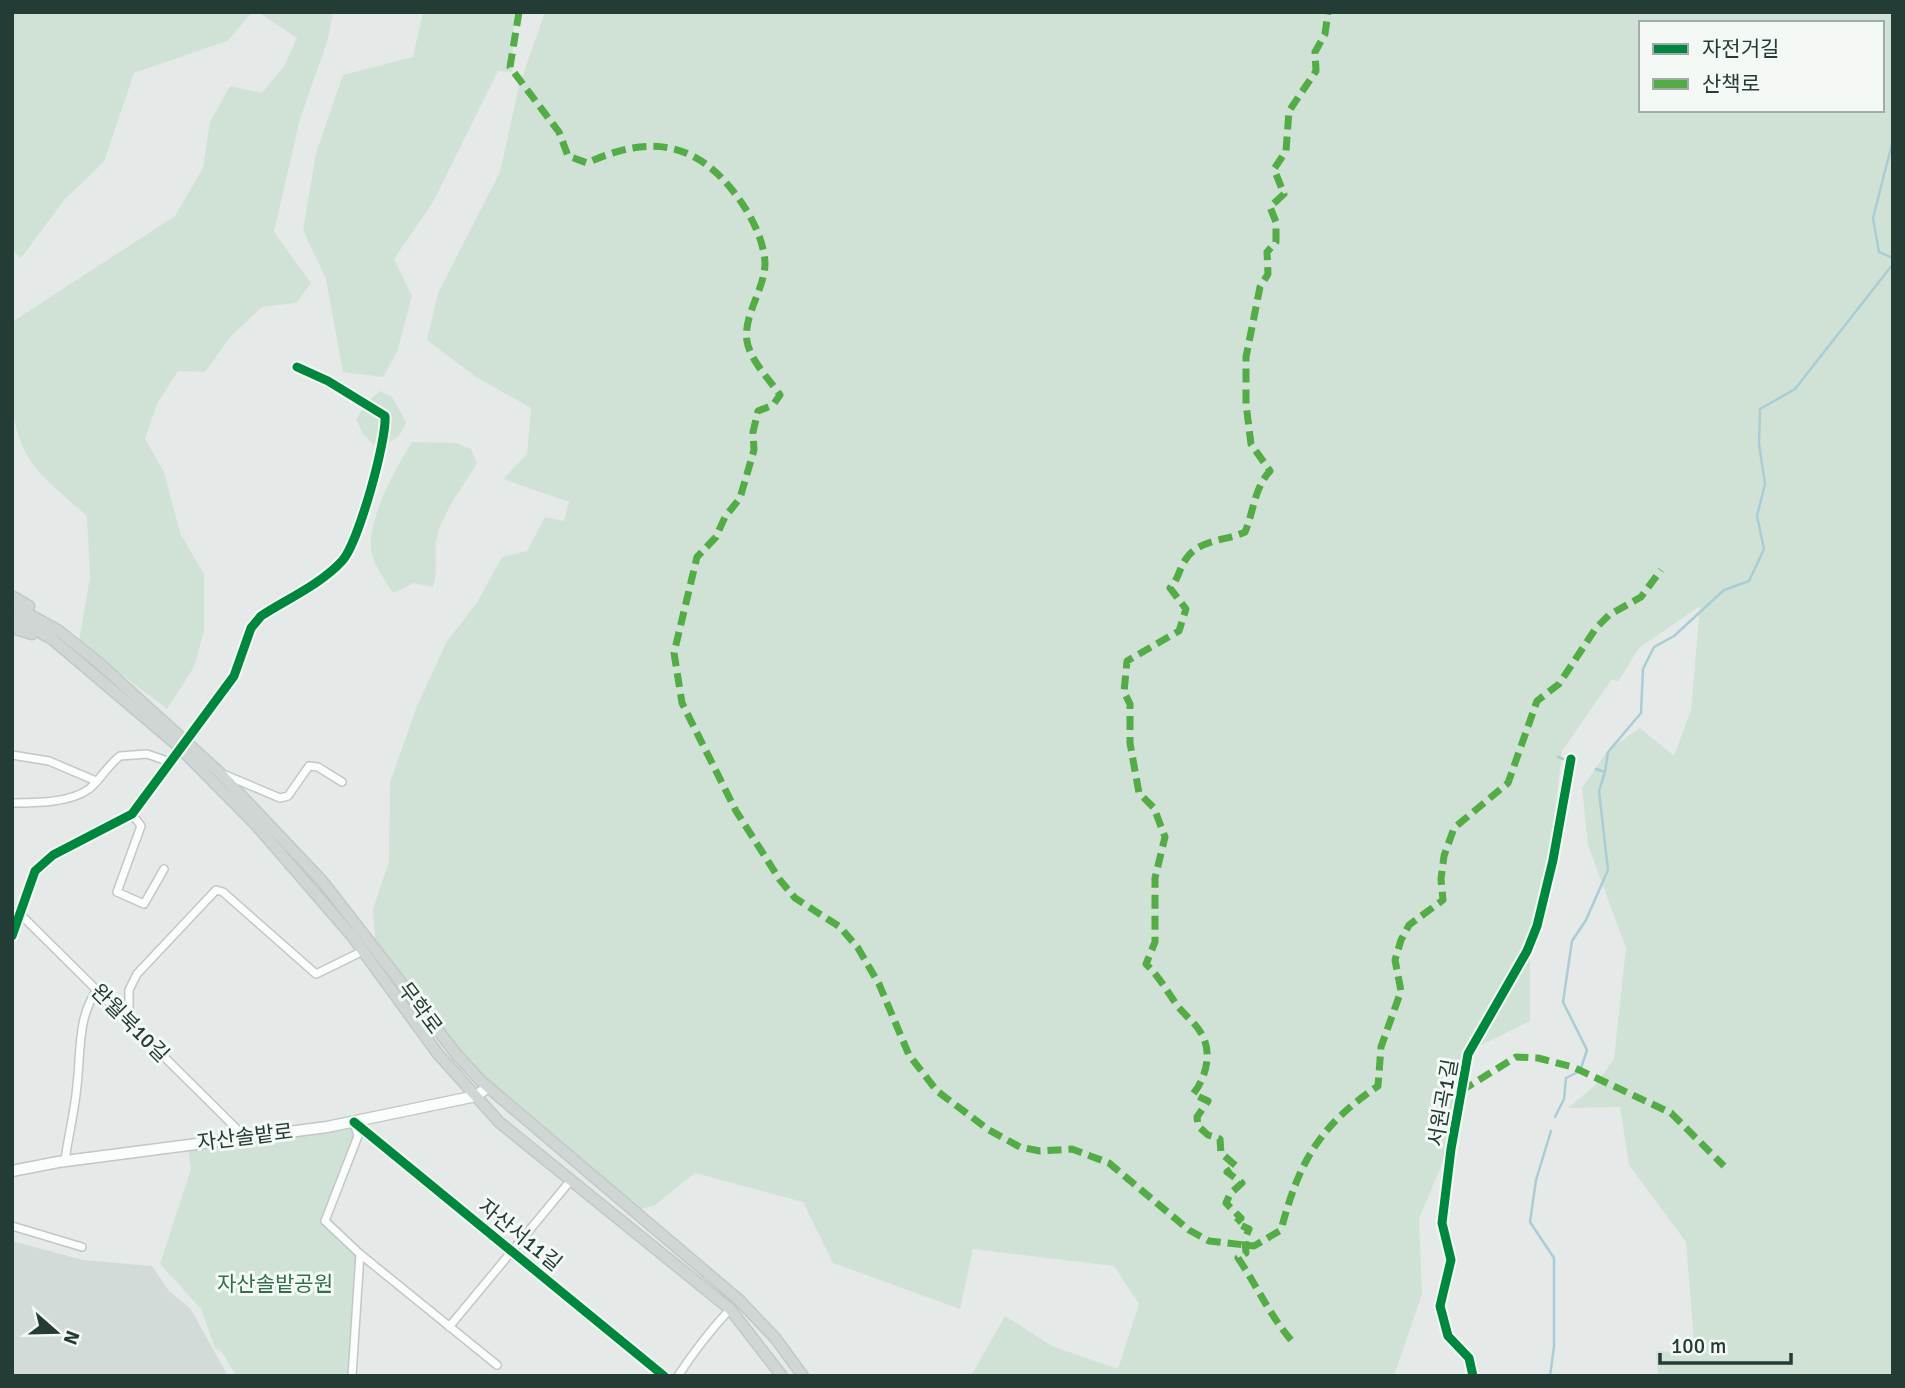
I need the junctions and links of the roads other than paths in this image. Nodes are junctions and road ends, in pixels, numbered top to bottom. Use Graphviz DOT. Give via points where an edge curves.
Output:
graph roads {
  1 [pos="297,367"];
  2 [pos="12,596"];
  3 [pos="12,605"];
  4 [pos="12,617"];
  5 [pos="51,627"];
  6 [pos="12,628"];
  7 [pos="52,639"];
  8 [pos="185,745"];
  9 [pos="12,755"];
  10 [pos="1571,759"];
  11 [pos="170,762"];
  12 [pos="219,772"];
  13 [pos="96,781"];
  14 [pos="342,782"];
  15 [pos="12,803"];
  16 [pos="132,814"];
  17 [pos="164,869"];
  18 [pos="16,913"];
  19 [pos="12,936"];
  20 [pos="363,951"];
  21 [pos="97,990"];
  22 [pos="129,1022"];
  23 [pos="488,1087"];
  24 [pos="476,1096"];
  25 [pos="354,1122"];
  26 [pos="245,1137"];
  27 [pos="65,1161"];
  28 [pos="12,1171"];
  29 [pos="571,1180"];
  30 [pos="12,1226"];
  31 [pos="82,1247"];
  32 [pos="512,1251"];
  33 [pos="360,1254"];
  34 [pos="730,1309"];
  35 [pos="449,1327"];
  36 [pos="497,1366"];
  37 [pos="352,1376"];
  38 [pos="664,1376"];
  39 [pos="678,1376"];
  40 [pos="782,1376"];
  41 [pos="803,1376"];
  42 [pos="1473,1376"];
  1 -- 8 [label="street" via="385,416 379,461 344,559 261,616 251,628 234,676"];
  2 -- 5 [label="main road, 무학로"];
  3 -- 5 [label="main road, 무학로"];
  4 -- 7 [label="main road, 무학로"];
  5 -- 8 [label="main road, 무학로" via="99,663"];
  6 -- 7 [label="main road, 무학로"];
  7 -- 8 [label="main road, 무학로"];
  8 -- 11 [label="street"];
  8 -- 12 [label="main road, 무학로"];
  8 -- 20 [label="main road, 무학로"];
  9 -- 13 [label="street" via="49,761"];
  10 -- 42 [label="street, 서원곡1길" via="1537,926 1468,1054 1451,1149 1442,1223 1451,1260 1440,1306 1448,1336 1469,1358"];
  11 -- 13 [label="street" via="147,754 120,756"];
  11 -- 16 [label="street"];
  12 -- 14 [label="street" via="280,798 288,796 309,766"];
  12 -- 23 [label="main road, 무학로" via="323,882 457,1055"];
  13 -- 15 [label="street" via="77,795 60,800"];
  16 -- 17 [label="street" via="141,826 117,892 144,904"];
  16 -- 18 [label="street" via="44,862"];
  18 -- 19 [label="street"];
  18 -- 21 [label="street, 완월북10길"];
  20 -- 22 [label="street" via="316,974 216,890 137,974 129,990"];
  20 -- 24 [label="main road, 무학로" via="438,1054"];
  21 -- 22 [label="street, 완월북10길"];
  21 -- 27 [label="street" via="89,1001 79,1045"];
  22 -- 26 [label="street, 완월북10길"];
  23 -- 24 [label="main road"];
  23 -- 41 [label="main road, 무학로" via="739,1300"];
  24 -- 25 [label="main road, 자산솔밭로"];
  24 -- 29 [label="main road, 무학로" via="499,1122"];
  25 -- 26 [label="main road, 자산솔밭로"];
  25 -- 32 [label="street, 자산서11길"];
  25 -- 33 [label="street" via="358,1136 325,1221"];
  26 -- 27 [label="main road, 자산솔밭로"];
  27 -- 28 [label="main road, 자산솔밭로"];
  29 -- 32 [label="street"];
  29 -- 34 [label="main road, 무학로"];
  30 -- 31 [label="street"];
  32 -- 35 [label="street"];
  32 -- 38 [label="street, 자산서11길"];
  33 -- 35 [label="street"];
  33 -- 37 [label="street"];
  34 -- 39 [label="street" via="697,1344 694,1356"];
  34 -- 40 [label="main road, 무학로"];
  35 -- 36 [label="street"];
}
